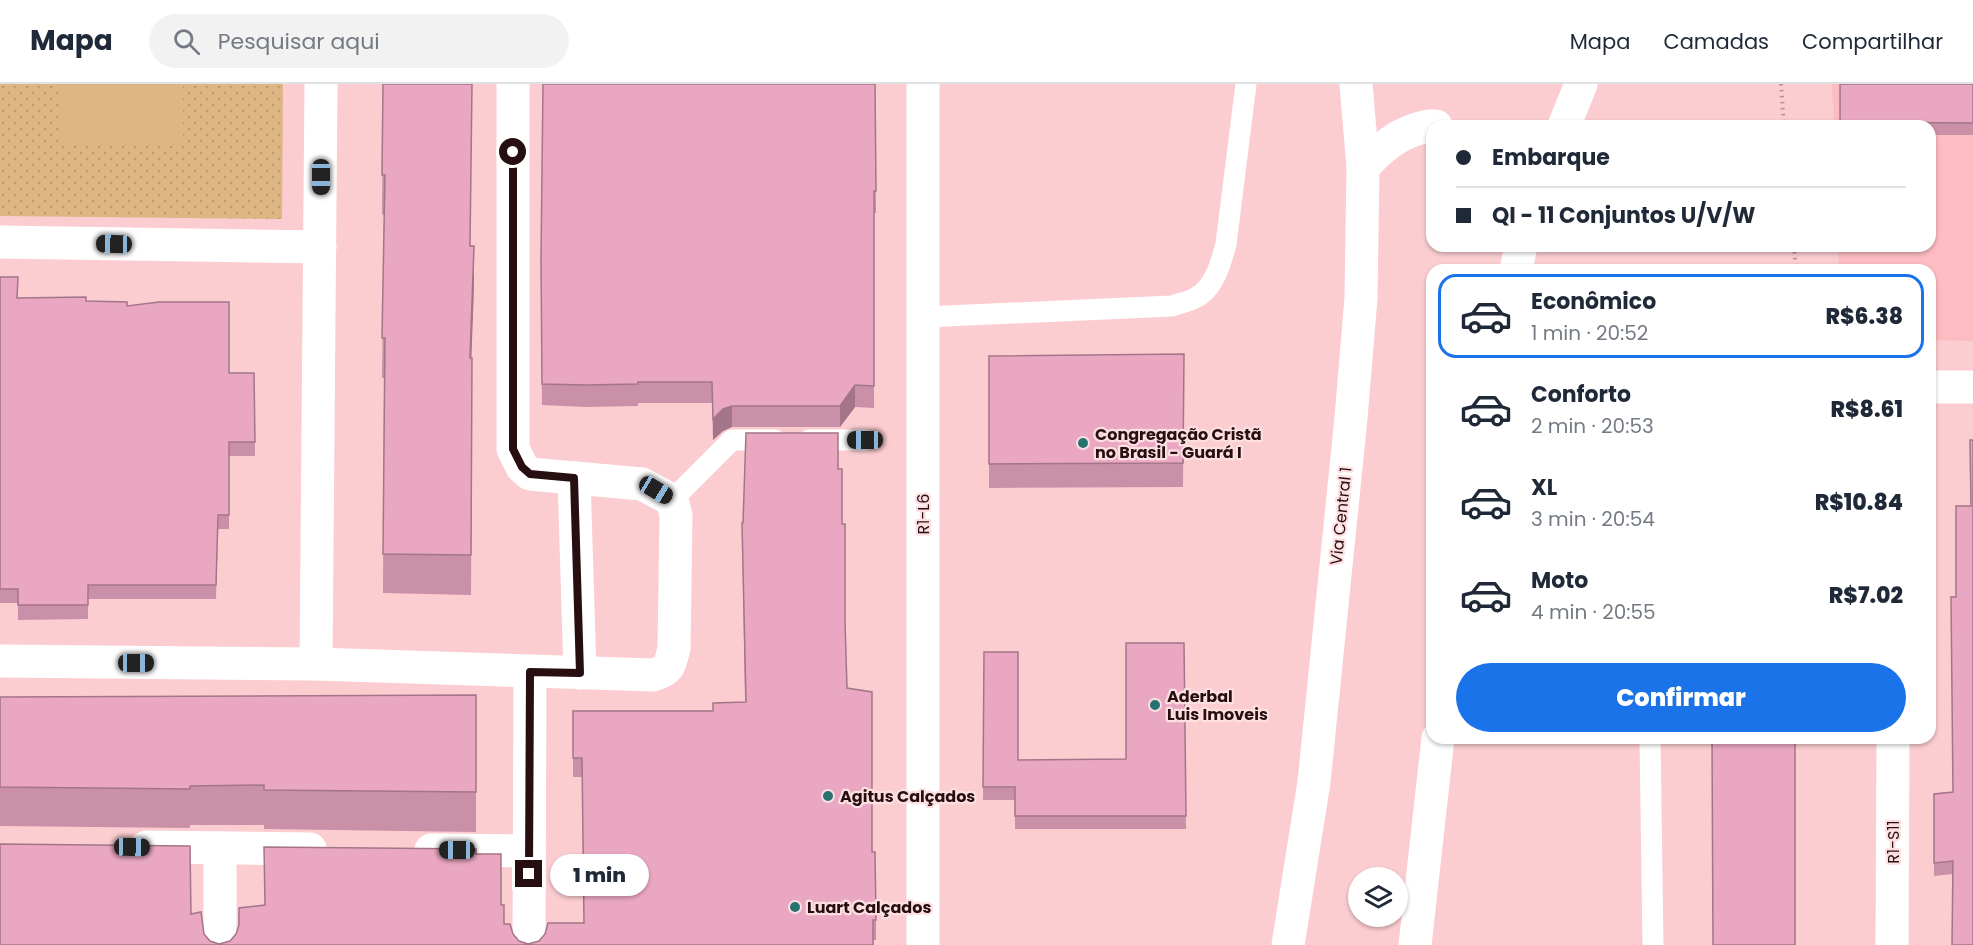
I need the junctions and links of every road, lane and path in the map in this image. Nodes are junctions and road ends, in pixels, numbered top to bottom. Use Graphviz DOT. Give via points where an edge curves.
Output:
graph roads {
  1 [pos="321,84"];
  2 [pos="513,84"];
  3 [pos="922,84"];
  4 [pos="1246,84"];
  5 [pos="1356,84"];
  6 [pos="1581,84"];
  7 [pos="1781,84"];
  8 [pos="1566,120"];
  9 [pos="1784,120"];
  10 [pos="1426,127"];
  11 [pos="1362,167"];
  12 [pos="0,242"];
  13 [pos="320,247"];
  14 [pos="924,317"];
  15 [pos="1936,387"];
  16 [pos="1973,387"];
  17 [pos="865,440"];
  18 [pos="574,478"];
  19 [pos="672,500"];
  20 [pos="0,662"];
  21 [pos="316,664"];
  22 [pos="530,672"];
  23 [pos="580,673"];
  24 [pos="1437,744"];
  25 [pos="1650,744"];
  26 [pos="1893,744"];
  27 [pos="116,847"];
  28 [pos="220,848"];
  29 [pos="339,849"];
  30 [pos="398,850"];
  31 [pos="529,851"];
  32 [pos="1285,941"];
  33 [pos="220,945"];
  34 [pos="529,945"];
  35 [pos="923,945"];
  36 [pos="1416,945"];
  37 [pos="1653,945"];
  38 [pos="1892,945"];
  1 -- 13 [label="street"];
  2 -- 18 [label="street" via="513,449 530,474"];
  3 -- 14 [label="street, R1-L6"];
  4 -- 14 [label="lane" via="1226,244 1219,269 1198,298 1172,306"];
  5 -- 11 [label="street, Via Central 1"];
  6 -- 8 [label="street"];
  7 -- 9 [label="path"];
  10 -- 11 [label="street" via="1384,145"];
  11 -- 32 [label="street, Via Central 1" via="1361,298 1351,418 1314,782"];
  12 -- 13 [label="street"];
  13 -- 21 [label="street"];
  14 -- 35 [label="street, R1-L6"];
  15 -- 16 [label="street"];
  17 -- 19 [label="lane" via="732,440"];
  18 -- 19 [label="street" via="642,484"];
  18 -- 23 [label="street"];
  19 -- 23 [label="street" via="676,515 674,648 670,665 653,675"];
  20 -- 21 [label="street"];
  21 -- 22 [label="street"];
  22 -- 23 [label="street"];
  22 -- 31 [label="street"];
  24 -- 36 [label="street"];
  25 -- 37 [label="lane"];
  26 -- 38 [label="street, R1-S11"];
  27 -- 28 [label="street"];
  28 -- 29 [label="street"];
  28 -- 33 [label="street"];
  30 -- 31 [label="street"];
  31 -- 34 [label="street"];
}
